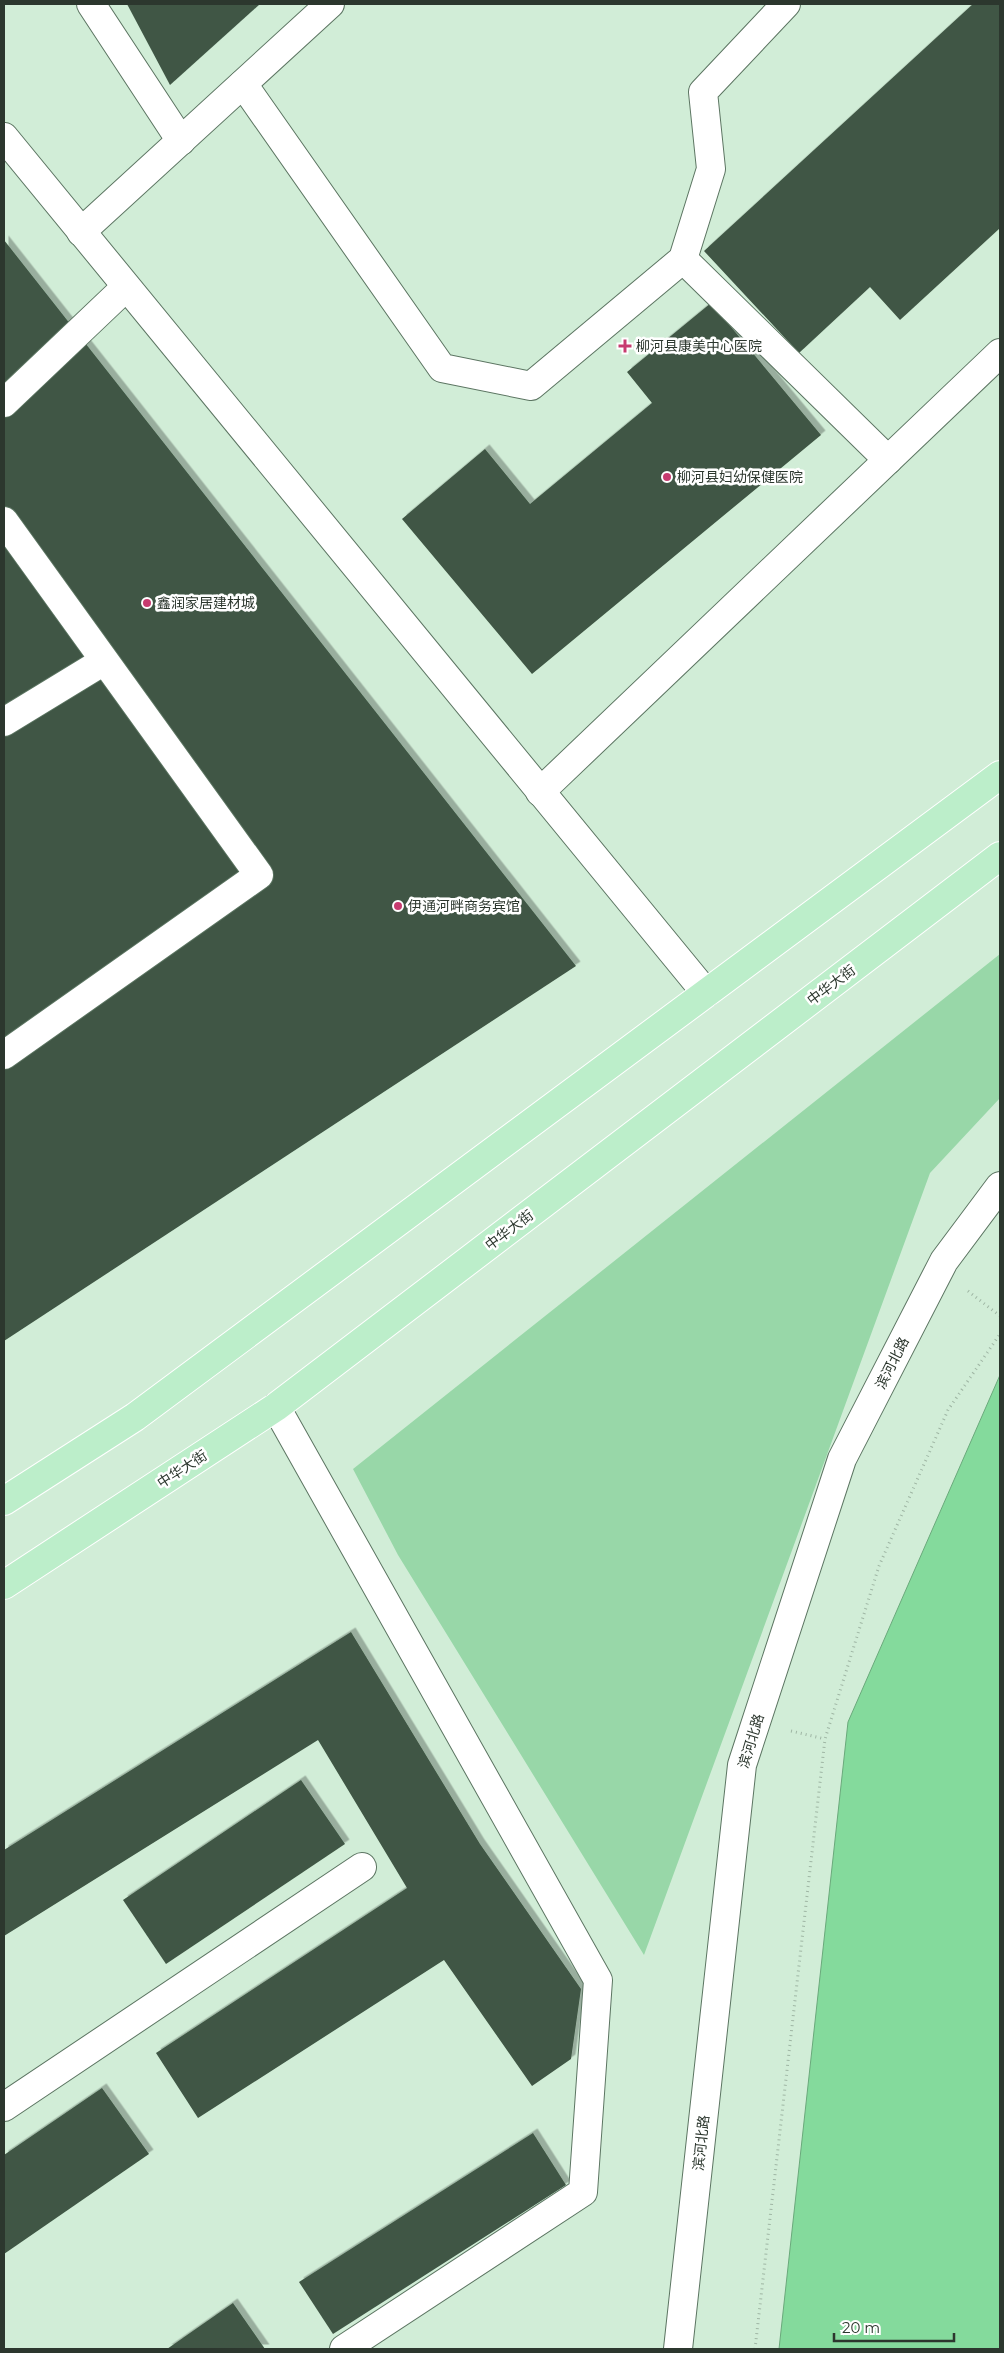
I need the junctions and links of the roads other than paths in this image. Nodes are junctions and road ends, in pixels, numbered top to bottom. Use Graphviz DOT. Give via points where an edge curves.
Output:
graph roads {
  1 [pos="91,4"];
  2 [pos="330,4"];
  3 [pos="786,4"];
  4 [pos="243,84"];
  5 [pos="4,137"];
  6 [pos="181,141"];
  7 [pos="82,232"];
  8 [pos="683,258"];
  9 [pos="126,287"];
  10 [pos="997,363"];
  11 [pos="4,403"];
  12 [pos="888,460"];
  13 [pos="4,521"];
  14 [pos="104,661"];
  15 [pos="4,722"];
  16 [pos="1000,775"];
  17 [pos="540,792"];
  18 [pos="1000,856"];
  19 [pos="706,993"];
  20 [pos="4,1055"];
  21 [pos="1000,1186"];
  22 [pos="276,1406"];
  23 [pos="4,1500"];
  24 [pos="4,1585"];
  25 [pos="362,1867"];
  26 [pos="4,2107"];
  27 [pos="344,2349"];
  28 [pos="678,2349"];
  1 -- 6 [label="street"];
  2 -- 4 [label="street"];
  3 -- 8 [label="street" via="703,92 711,169"];
  4 -- 6 [label="street"];
  4 -- 8 [label="street" via="442,368 530,386"];
  5 -- 7 [label="street"];
  6 -- 7 [label="street"];
  7 -- 9 [label="street"];
  8 -- 12 [label="street"];
  9 -- 11 [label="street"];
  9 -- 17 [label="street"];
  10 -- 12 [label="street"];
  12 -- 17 [label="street"];
  13 -- 14 [label="street"];
  14 -- 15 [label="street"];
  14 -- 20 [label="street" via="258,875"];
  16 -- 19 [label="main road"];
  17 -- 19 [label="street"];
  18 -- 22 [label="main road, 中华大街"];
  19 -- 23 [label="main road" via="135,1416"];
  21 -- 28 [label="street, 滨河北路" via="944,1261 842,1459 742,1766"];
  22 -- 24 [label="main road, 中华大街"];
  22 -- 27 [label="street" via="598,1980 583,2192"];
  25 -- 26 [label="street"];
}
